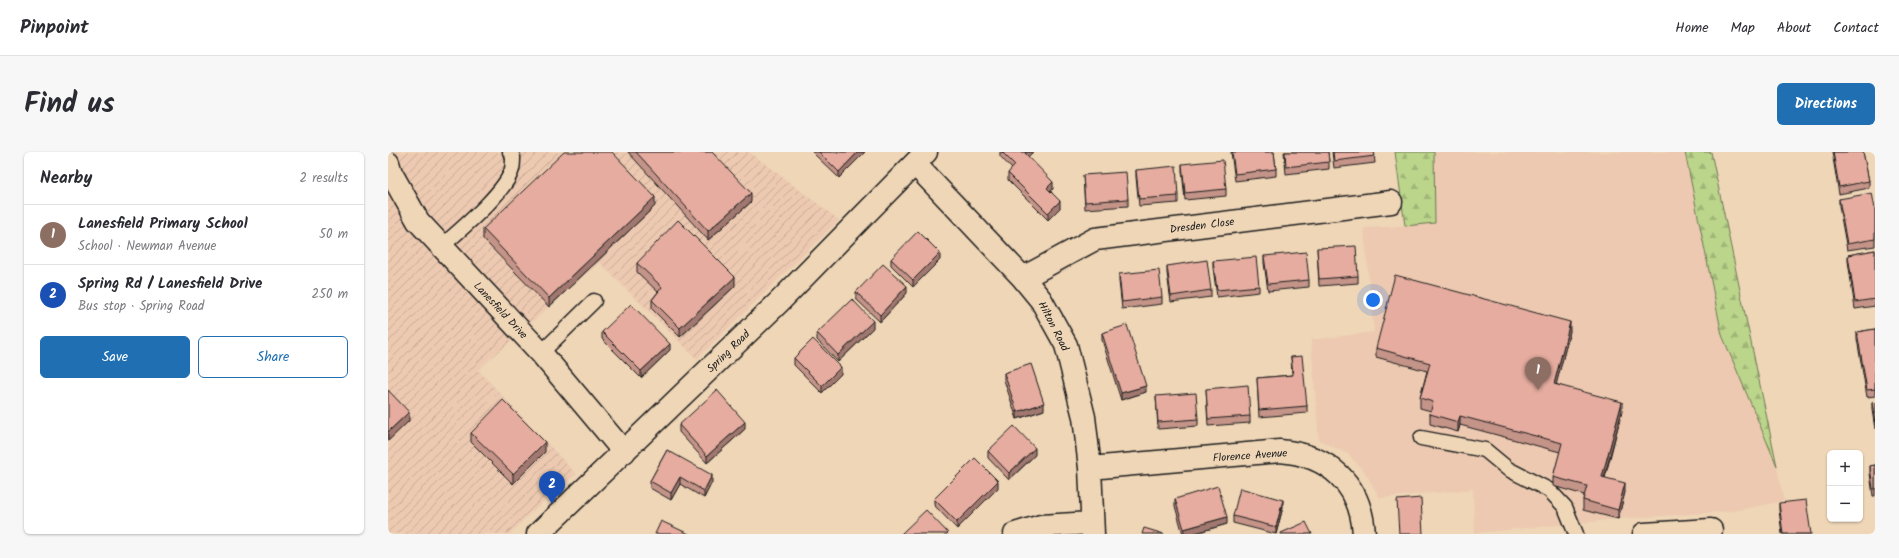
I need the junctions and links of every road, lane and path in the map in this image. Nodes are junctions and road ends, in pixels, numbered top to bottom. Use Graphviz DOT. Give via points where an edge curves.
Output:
graph roads {
  1 [pos="510,152"];
  2 [pos="920,158"];
  3 [pos="388,163"];
  4 [pos="1390,202"];
  5 [pos="442,246"];
  6 [pos="1023,278"];
  7 [pos="594,301"];
  8 [pos="541,353"];
  9 [pos="1421,438"];
  10 [pos="624,452"];
  11 [pos="1090,468"];
  12 [pos="1092,528"];
  13 [pos="1711,530"];
  14 [pos="538,534"];
  15 [pos="1015,534"];
  16 [pos="1364,534"];
  17 [pos="1576,534"];
  18 [pos="1644,534"];
  1 -- 5 [label="lane" via="513,156 512,170 504,184 479,212"];
  2 -- 6 [label="street, Hilton Road"];
  2 -- 10 [label="street, Spring Road" via="779,302"];
  3 -- 5 [label="street, Lanesfield Drive" via="418,221"];
  4 -- 6 [label="street, Dresden Close" via="1095,239"];
  5 -- 8 [label="street, Lanesfield Drive"];
  6 -- 11 [label="street, Hilton Road" via="1041,300 1066,345 1084,417"];
  7 -- 8 [label="lane"];
  8 -- 10 [label="street, Lanesfield Drive"];
  9 -- 17 [label="lane" via="1485,450 1508,469 1549,490 1565,506"];
  10 -- 14 [label="street, Spring Road"];
  11 -- 12 [label="street, Hilton Road"];
  11 -- 16 [label="street, Florence Avenue" via="1280,452 1300,453 1335,470 1346,483 1355,497"];
  12 -- 15 [label="street" via="1041,526"];
  13 -- 18 [label="street"];
}
